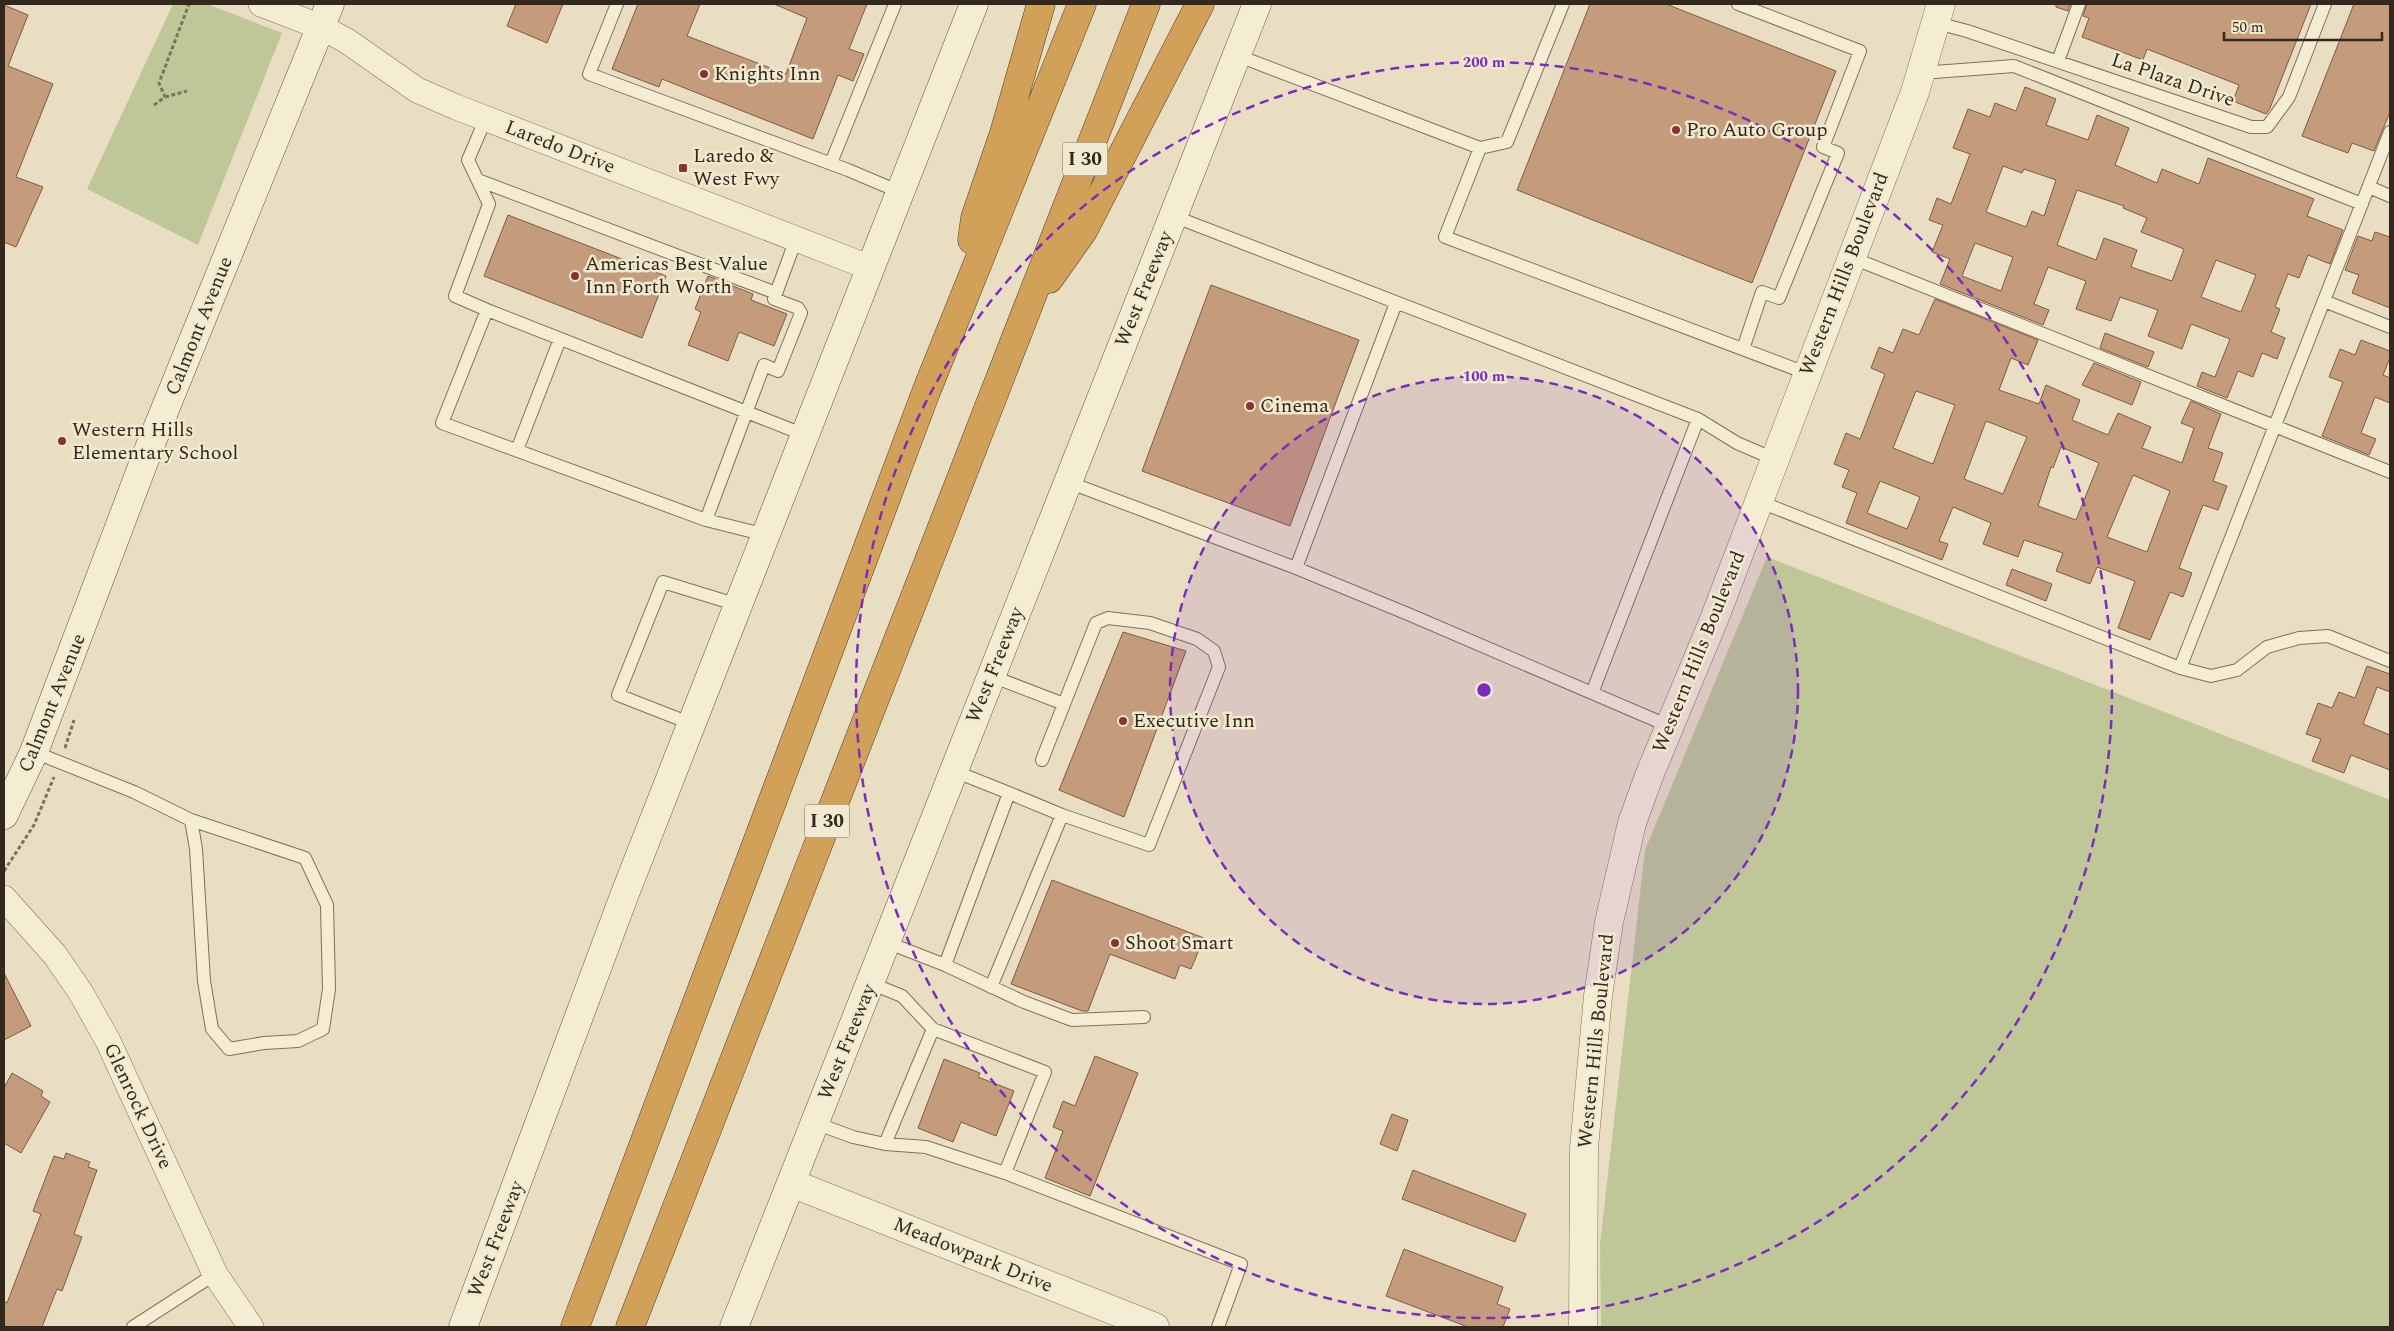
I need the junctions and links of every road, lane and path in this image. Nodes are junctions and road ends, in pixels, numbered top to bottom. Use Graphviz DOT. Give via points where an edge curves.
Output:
graph roads {
  1 [pos="189,4"];
  2 [pos="261,4"];
  3 [pos="617,4"];
  4 [pos="895,4"];
  5 [pos="974,4"];
  6 [pos="1041,4"];
  7 [pos="1082,4"];
  8 [pos="1146,4"];
  9 [pos="1200,4"];
  10 [pos="1257,4"];
  11 [pos="1563,4"];
  12 [pos="1738,4"];
  13 [pos="2079,4"];
  14 [pos="2325,4"];
  15 [pos="1939,9"];
  16 [pos="325,16"];
  17 [pos="1236,55"];
  18 [pos="2058,61"];
  19 [pos="1921,73"];
  20 [pos="187,90"];
  21 [pos="165,97"];
  22 [pos="154,105"];
  23 [pos="486,118"];
  24 [pos="2390,132"];
  25 [pos="1480,148"];
  26 [pos="831,164"];
  27 [pos="478,180"];
  28 [pos="2369,187"];
  29 [pos="900,192"];
  30 [pos="2390,196"];
  31 [pos="2362,204"];
  32 [pos="1173,216"];
  33 [pos="796,239"];
  34 [pos="1850,257"];
  35 [pos="871,268"];
  36 [pos="776,293"];
  37 [pos="962,299"];
  38 [pos="2324,301"];
  39 [pos="1396,303"];
  40 [pos="487,310"];
  41 [pos="1024,315"];
  42 [pos="2390,327"];
  43 [pos="560,339"];
  44 [pos="1743,349"];
  45 [pos="1806,373"];
  46 [pos="746,413"];
  47 [pos="1698,419"];
  48 [pos="2275,426"];
  49 [pos="805,435"];
  50 [pos="517,450"];
  51 [pos="1774,459"];
  52 [pos="2390,472"];
  53 [pos="1068,482"];
  54 [pos="1758,501"];
  55 [pos="706,520"];
  56 [pos="766,534"];
  57 [pos="1296,568"];
  58 [pos="738,606"];
  59 [pos="2390,661"];
  60 [pos="2180,668"];
  61 [pos="991,676"];
  62 [pos="1592,693"];
  63 [pos="1064,704"];
  64 [pos="76,714"];
  65 [pos="692,724"];
  66 [pos="1669,726"];
  67 [pos="34,752"];
  68 [pos="1042,760"];
  69 [pos="60,762"];
  70 [pos="954,771"];
  71 [pos="1009,793"];
  72 [pos="4,815"];
  73 [pos="1062,815"];
  74 [pos="191,820"];
  75 [pos="4,870"];
  76 [pos="4,898"];
  77 [pos="886,942"];
  78 [pos="945,964"];
  79 [pos="870,983"];
  80 [pos="991,987"];
  81 [pos="1144,1017"];
  82 [pos="933,1029"];
  83 [pos="815,1123"];
  84 [pos="885,1144"];
  85 [pos="1004,1173"];
  86 [pos="791,1183"];
  87 [pos="215,1274"];
  88 [pos="133,1327"];
  89 [pos="251,1327"];
  90 [pos="463,1327"];
  91 [pos="575,1327"];
  92 [pos="630,1327"];
  93 [pos="734,1327"];
  94 [pos="1155,1327"];
  95 [pos="1218,1327"];
  96 [pos="1583,1327"];
  1 -- 21 [label="path" via="159,83"];
  2 -- 16 [label="street, Laredo Drive"];
  3 -- 26 [label="lane" via="589,74"];
  4 -- 26 [label="lane"];
  5 -- 29 [label="main road, West Freeway"];
  6 -- 37 [label="highway" via="1004,133 975,218"];
  7 -- 37 [label="highway"];
  8 -- 41 [label="highway, I 30"];
  9 -- 41 [label="highway" via="1083,231"];
  10 -- 17 [label="main road, West Freeway"];
  11 -- 25 [label="lane" via="1507,142"];
  12 -- 44 [label="lane" via="1860,50 1823,147 1838,153 1779,298 1762,292"];
  13 -- 18 [label="lane"];
  14 -- 18 [label="lane, La Plaza Drive" via="2289,97 2267,127 2250,128"];
  15 -- 18 [label="lane, La Plaza Drive"];
  15 -- 19 [label="main road, Western Hills Boulevard"];
  16 -- 23 [label="street, Laredo Drive" via="346,41 417,90"];
  16 -- 67 [label="main road, Calmont Avenue" via="152,442"];
  17 -- 25 [label="lane"];
  17 -- 32 [label="main road, West Freeway"];
  19 -- 31 [label="lane" via="2014,66"];
  19 -- 34 [label="main road, Western Hills Boulevard"];
  20 -- 21 [label="path"];
  21 -- 22 [label="path"];
  23 -- 27 [label="lane" via="468,160"];
  23 -- 33 [label="street, Laredo Drive"];
  24 -- 28 [label="lane"];
  25 -- 44 [label="lane" via="1445,237"];
  26 -- 29 [label="lane"];
  27 -- 36 [label="lane"];
  27 -- 40 [label="lane" via="489,204 455,296"];
  28 -- 30 [label="lane"];
  28 -- 31 [label="lane"];
  29 -- 35 [label="main road, West Freeway"];
  31 -- 38 [label="lane"];
  32 -- 39 [label="lane"];
  32 -- 53 [label="main road, West Freeway"];
  33 -- 35 [label="street, Laredo Drive"];
  33 -- 36 [label="lane"];
  34 -- 45 [label="main road, Western Hills Boulevard"];
  34 -- 48 [label="lane"];
  35 -- 49 [label="main road, West Freeway"];
  36 -- 46 [label="lane" via="774,299 798,308 802,313 778,371 764,365"];
  37 -- 91 [label="highway"];
  38 -- 42 [label="lane"];
  38 -- 48 [label="lane"];
  39 -- 47 [label="lane"];
  39 -- 57 [label="lane"];
  40 -- 43 [label="lane"];
  40 -- 50 [label="lane" via="442,423"];
  41 -- 92 [label="highway, I 30"];
  43 -- 46 [label="lane"];
  43 -- 50 [label="lane"];
  44 -- 45 [label="lane"];
  45 -- 51 [label="main road, Western Hills Boulevard"];
  46 -- 49 [label="lane"];
  46 -- 55 [label="lane"];
  47 -- 51 [label="lane" via="1738,443"];
  47 -- 62 [label="lane"];
  48 -- 52 [label="lane"];
  48 -- 60 [label="lane"];
  49 -- 56 [label="main road, West Freeway"];
  50 -- 55 [label="lane"];
  51 -- 54 [label="main road, Western Hills Boulevard"];
  53 -- 57 [label="lane"];
  53 -- 61 [label="main road, West Freeway"];
  54 -- 60 [label="lane"];
  54 -- 66 [label="main road, Western Hills Boulevard" via="1715,617"];
  55 -- 56 [label="lane"];
  56 -- 58 [label="main road, West Freeway"];
  57 -- 62 [label="lane" via="1511,656"];
  58 -- 65 [label="main road, West Freeway"];
  58 -- 65 [label="lane" via="663,582 618,695"];
  59 -- 60 [label="lane" via="2328,636 2299,638 2267,647 2237,670 2211,676"];
  61 -- 63 [label="lane"];
  61 -- 70 [label="main road, West Freeway"];
  62 -- 66 [label="lane"];
  63 -- 68 [label="lane"];
  63 -- 73 [label="lane" via="1096,623 1108,618 1150,623 1198,639 1214,651 1219,667 1149,845"];
  64 -- 69 [label="path"];
  65 -- 90 [label="main road, West Freeway"];
  66 -- 96 [label="main road, Western Hills Boulevard" via="1632,823 1609,922 1598,996 1584,1148"];
  67 -- 69 [label="lane"];
  67 -- 72 [label="main road, Calmont Avenue"];
  69 -- 74 [label="lane" via="134,792"];
  69 -- 75 [label="path" via="34,825"];
  70 -- 71 [label="lane"];
  70 -- 77 [label="main road, West Freeway"];
  71 -- 73 [label="lane"];
  71 -- 78 [label="lane"];
  73 -- 80 [label="lane"];
  74 -- 74 [label="lane" via="196,850 204,980 212,1029 229,1049 298,1041 322,1029 329,989 327,905 305,858"];
  76 -- 87 [label="street, Glenrock Drive" via="55,955 108,1041"];
  77 -- 78 [label="lane"];
  77 -- 79 [label="main road, West Freeway"];
  78 -- 80 [label="lane"];
  79 -- 82 [label="lane" via="902,996"];
  79 -- 83 [label="main road, West Freeway"];
  80 -- 81 [label="lane" via="1072,1020"];
  82 -- 84 [label="lane"];
  82 -- 85 [label="lane" via="1045,1072"];
  83 -- 84 [label="lane"];
  83 -- 86 [label="main road, West Freeway"];
  84 -- 85 [label="lane" via="926,1147"];
  85 -- 95 [label="lane" via="1241,1264"];
  86 -- 93 [label="main road, West Freeway"];
  86 -- 94 [label="main road, Meadowpark Drive"];
  87 -- 88 [label="lane"];
  87 -- 89 [label="street, Glenrock Drive"];
}
